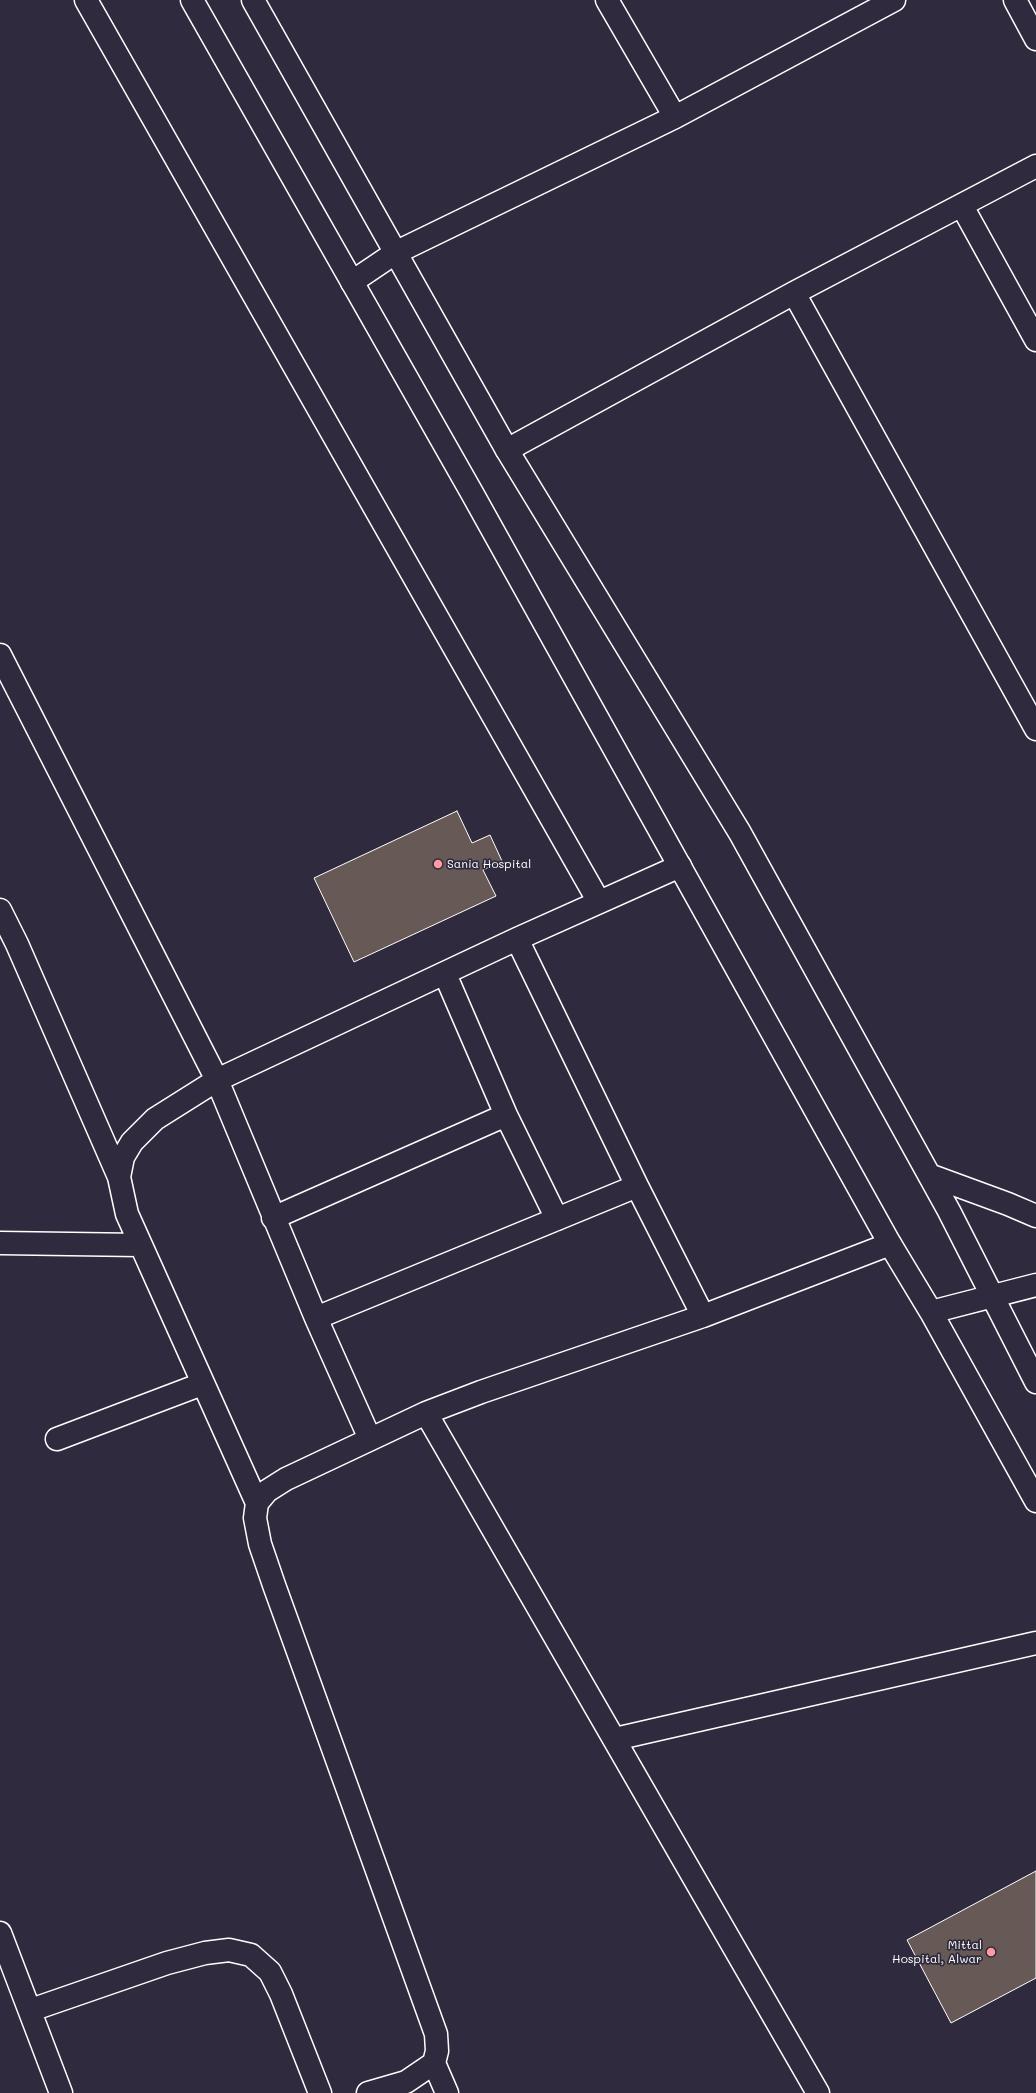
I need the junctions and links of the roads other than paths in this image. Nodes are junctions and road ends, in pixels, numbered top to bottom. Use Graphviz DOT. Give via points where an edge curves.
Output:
graph roads {
  1 [pos="86,0"];
  2 [pos="192,0"];
  3 [pos="253,0"];
  4 [pos="606,0"];
  5 [pos="894,0"];
  6 [pos="1015,0"];
  7 [pos="1036,39"];
  8 [pos="675,117"];
  9 [pos="1036,166"];
  10 [pos="962,206"];
  11 [pos="395,253"];
  12 [pos="352,282"];
  13 [pos="794,293"];
  14 [pos="1036,340"];
  15 [pos="506,450"];
  16 [pos="0,655"];
  17 [pos="5,675"];
  18 [pos="1036,729"];
  19 [pos="680,866"];
  20 [pos="599,902"];
  21 [pos="0,910"];
  22 [pos="517,939"];
  23 [pos="8,946"];
  24 [pos="445,974"];
  25 [pos="217,1080"];
  26 [pos="506,1115"];
  27 [pos="929,1175"];
  28 [pos="119,1176"];
  29 [pos="637,1186"];
  30 [pos="1036,1216"];
  31 [pos="273,1218"];
  32 [pos="557,1220"];
  33 [pos="0,1243"];
  34 [pos="890,1244"];
  35 [pos="140,1245"];
  36 [pos="1036,1285"];
  37 [pos="993,1296"];
  38 [pos="931,1312"];
  39 [pos="702,1316"];
  40 [pos="316,1318"];
  41 [pos="1036,1382"];
  42 [pos="202,1384"];
  43 [pos="426,1413"];
  44 [pos="56,1439"];
  45 [pos="370,1439"];
  46 [pos="1036,1501"];
  47 [pos="257,1503"];
  48 [pos="1036,1643"];
  49 [pos="615,1739"];
  50 [pos="0,1933"];
  51 [pos="31,2010"];
  52 [pos="434,2063"];
  53 [pos="62,2093"];
  54 [pos="320,2093"];
  55 [pos="368,2093"];
  56 [pos="447,2093"];
  57 [pos="818,2093"];
  1 -- 20 [label="street"];
  2 -- 12 [label="street"];
  3 -- 11 [label="street"];
  4 -- 8 [label="street"];
  5 -- 8 [label="street"];
  6 -- 7 [label="street"];
  8 -- 11 [label="street"];
  9 -- 10 [label="street"];
  10 -- 13 [label="street"];
  10 -- 14 [label="street"];
  11 -- 12 [label="street"];
  11 -- 15 [label="street"];
  12 -- 19 [label="street"];
  13 -- 15 [label="street"];
  13 -- 18 [label="street"];
  15 -- 27 [label="street" via="740,833"];
  16 -- 17 [label="street"];
  17 -- 25 [label="street"];
  19 -- 20 [label="street"];
  19 -- 34 [label="street"];
  20 -- 22 [label="street"];
  21 -- 23 [label="street"];
  22 -- 24 [label="street"];
  22 -- 29 [label="street"];
  23 -- 28 [label="street"];
  24 -- 25 [label="street"];
  24 -- 26 [label="street"];
  25 -- 28 [label="street" via="155,1119 132,1142 123,1157"];
  25 -- 31 [label="street"];
  26 -- 31 [label="street"];
  26 -- 32 [label="street"];
  27 -- 30 [label="street"];
  27 -- 37 [label="street"];
  28 -- 35 [label="street" via="127,1214"];
  29 -- 32 [label="street"];
  29 -- 39 [label="street"];
  31 -- 40 [label="street"];
  32 -- 40 [label="street"];
  33 -- 35 [label="street"];
  34 -- 38 [label="street"];
  34 -- 39 [label="street"];
  35 -- 42 [label="street"];
  36 -- 37 [label="street"];
  37 -- 38 [label="street"];
  37 -- 41 [label="street"];
  38 -- 46 [label="street"];
  39 -- 43 [label="street"];
  40 -- 45 [label="street"];
  42 -- 44 [label="street"];
  42 -- 47 [label="street"];
  43 -- 45 [label="street"];
  43 -- 49 [label="street"];
  45 -- 47 [label="street" via="286,1479 267,1491"];
  47 -- 52 [label="street" via="255,1518 260,1544 436,2034 437,2051"];
  48 -- 49 [label="street"];
  49 -- 57 [label="street"];
  50 -- 51 [label="street"];
  51 -- 53 [label="street"];
  51 -- 54 [label="street" via="167,1963 205,1953 229,1950 252,1955 270,1972 278,1988"];
  52 -- 55 [label="street" via="406,2082"];
  52 -- 56 [label="street"];
}
